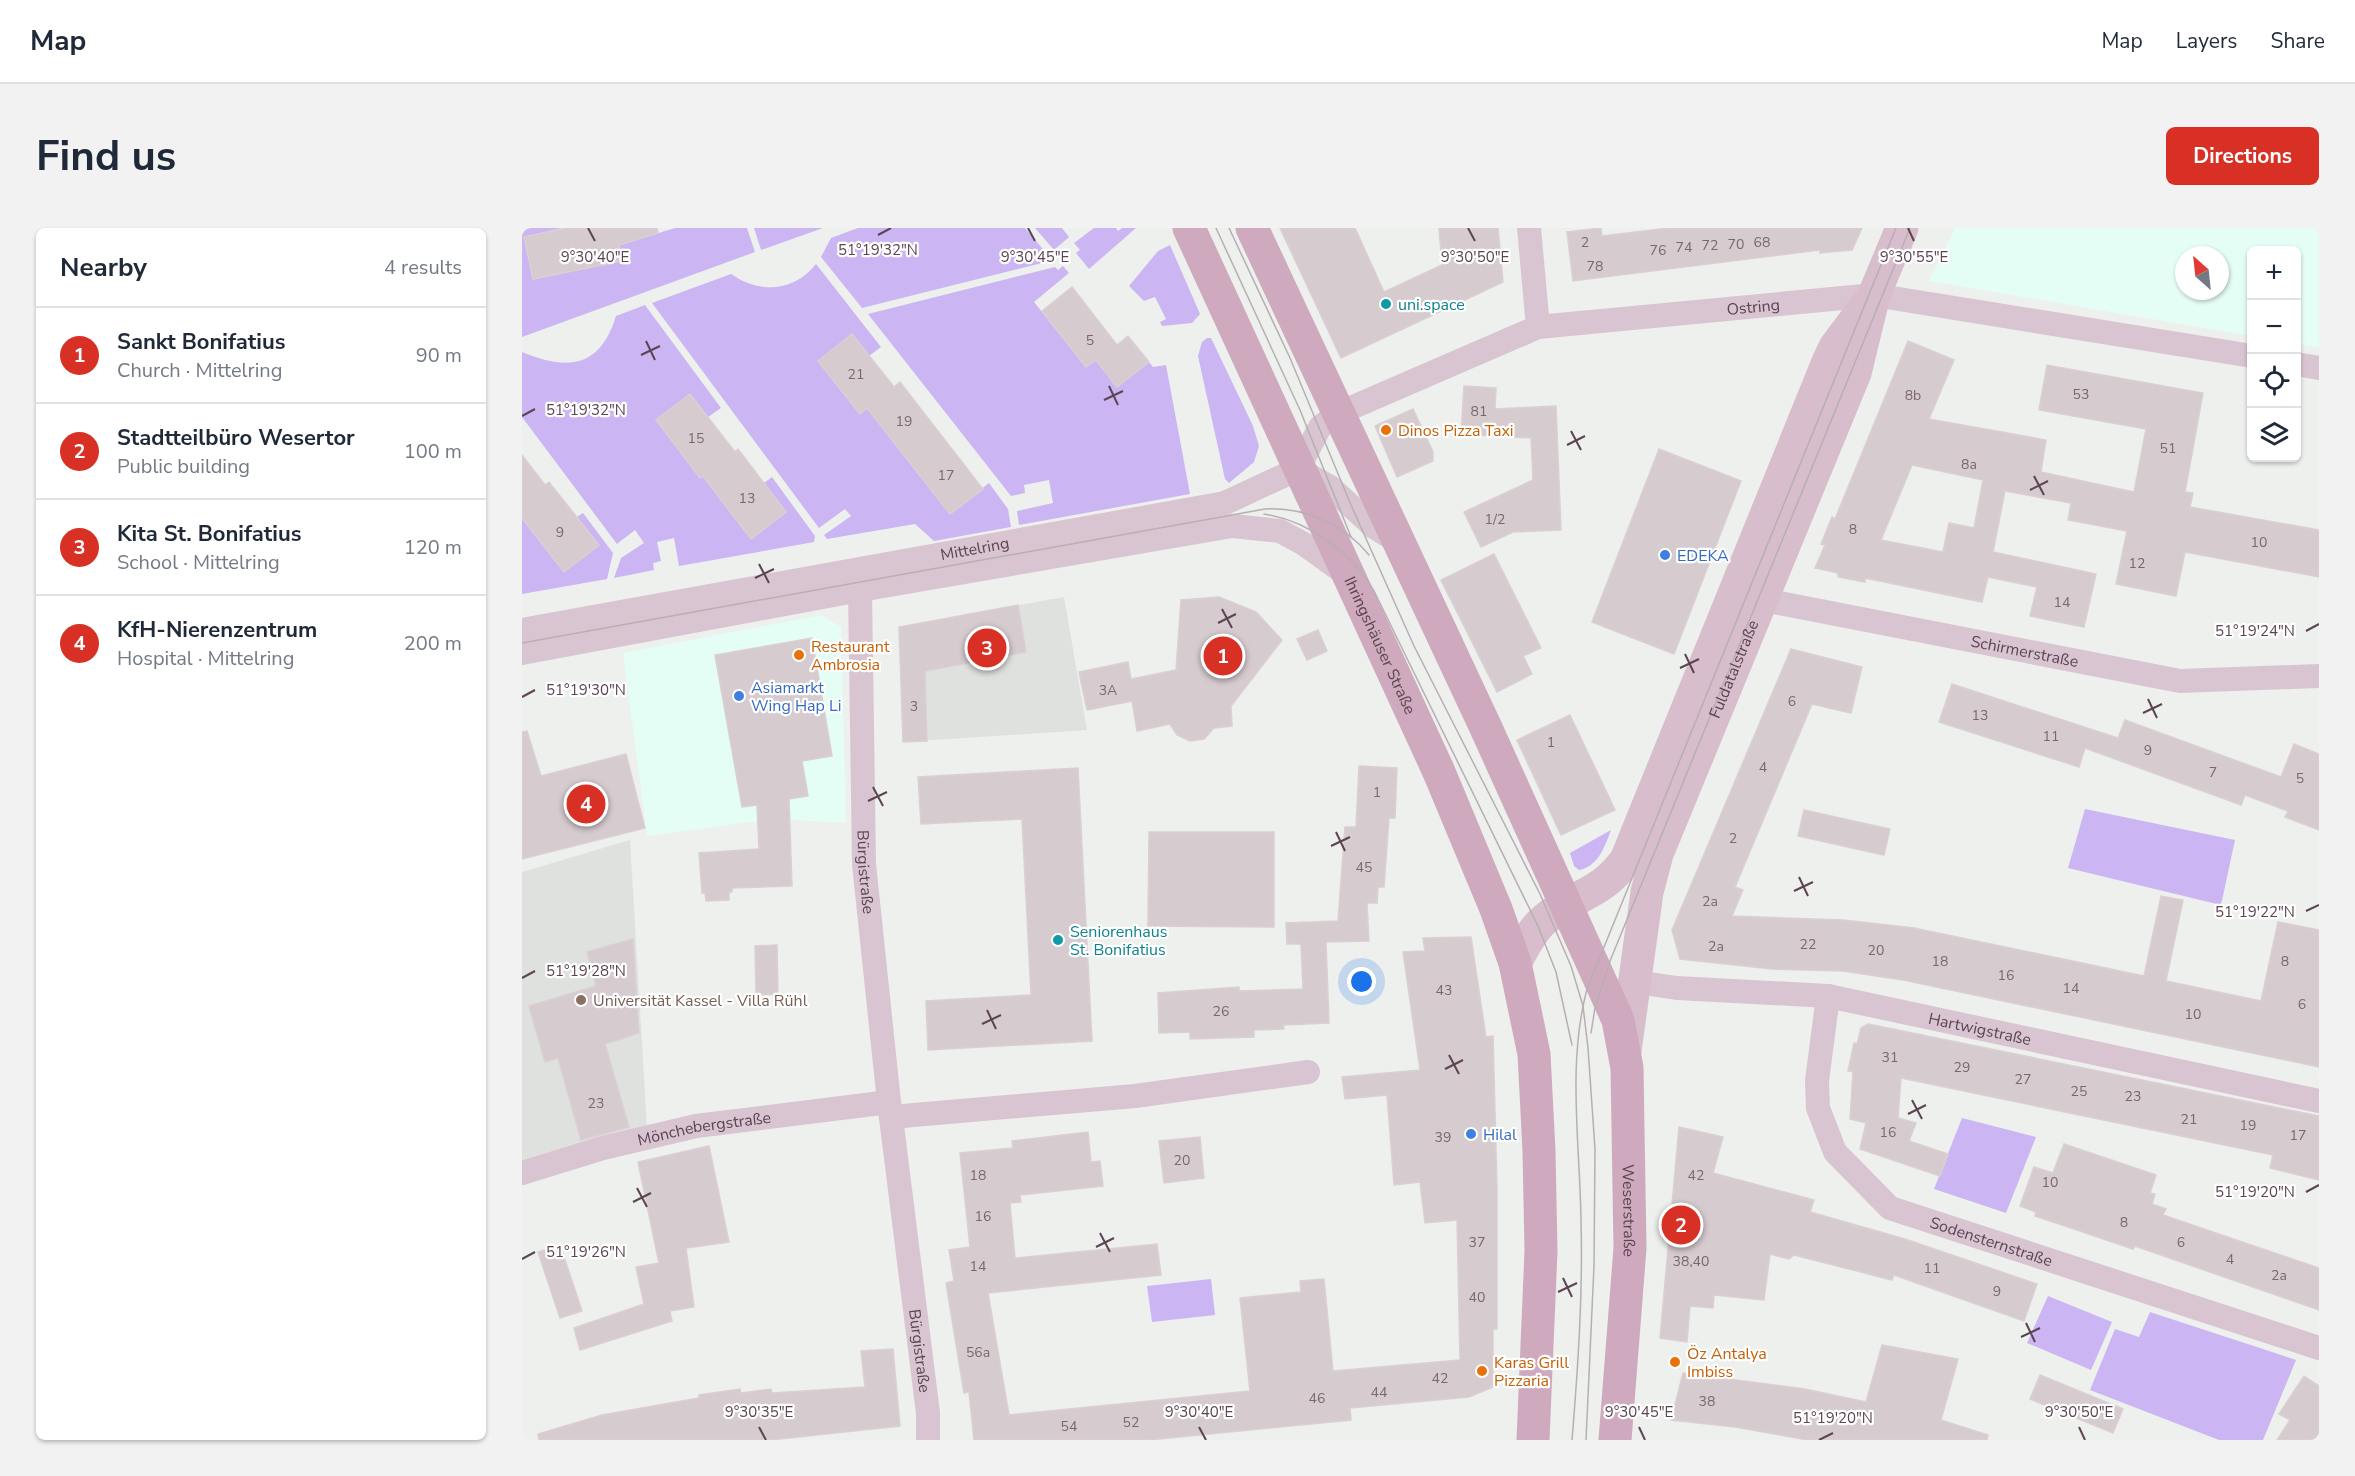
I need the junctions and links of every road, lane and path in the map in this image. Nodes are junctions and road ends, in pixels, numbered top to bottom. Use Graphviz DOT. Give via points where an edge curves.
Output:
graph roads {
  1 [pos="1190,228"];
  2 [pos="1252,228"];
  3 [pos="1529,228"];
  4 [pos="1902,228"];
  5 [pos="1874,295"];
  6 [pos="1538,327"];
  7 [pos="2247,355"];
  8 [pos="2301,365"];
  9 [pos="2319,368"];
  10 [pos="1337,414"];
  11 [pos="1298,468"];
  12 [pos="1400,543"];
  13 [pos="1347,575"];
  14 [pos="860,590"];
  15 [pos="1748,597"];
  16 [pos="522,630"];
  17 [pos="522,653"];
  18 [pos="2319,676"];
  19 [pos="1566,904"];
  20 [pos="1515,963"];
  21 [pos="1636,981"];
  22 [pos="1828,996"];
  23 [pos="1625,1051"];
  24 [pos="1308,1072"];
  25 [pos="2319,1101"];
  26 [pos="890,1110"];
  27 [pos="522,1173"];
  28 [pos="2319,1347"];
  29 [pos="928,1440"];
  30 [pos="1533,1440"];
  31 [pos="1616,1440"];
  1 -- 11 [label="main road, Ihringshäuser Straße"];
  2 -- 10 [label="main road"];
  3 -- 6 [label="street"];
  4 -- 5 [label="main road, Fuldatalstraße"];
  5 -- 6 [label="street, Ostring"];
  5 -- 7 [label="street, Ostring"];
  5 -- 15 [label="main road, Fuldatalstraße" via="1861,357"];
  6 -- 10 [label="street, Ostring"];
  8 -- 9 [label="street"];
  10 -- 11 [label="street, Ostring" via="1320,427"];
  10 -- 12 [label="main road"];
  11 -- 12 [label="street" via="1330,487 1374,527"];
  11 -- 13 [label="main road, Ihringshäuser Straße"];
  11 -- 16 [label="street, Mittelring" via="1225,503"];
  12 -- 19 [label="main road"];
  13 -- 14 [label="street, Mittelring" via="1304,543 1280,531 1232,526"];
  13 -- 20 [label="main road, Ihringshäuser Straße" via="1439,772"];
  14 -- 17 [label="street, Mittelring"];
  14 -- 26 [label="street, Bürgistraße" via="864,864"];
  15 -- 18 [label="street, Schirmerstraße" via="2180,681"];
  15 -- 19 [label="main road, Fuldatalstraße" via="1626,860 1607,883"];
  15 -- 21 [label="main road, Fuldatalstraße" via="1658,854 1647,892"];
  19 -- 20 [label="main road, Fuldatalstraße" via="1538,926"];
  19 -- 23 [label="main road, Weserstraße" via="1614,1010"];
  20 -- 30 [label="main road, Ihringshäuser Straße" via="1536,1074 1541,1251"];
  21 -- 22 [label="street, Hartwigstraße" via="1677,988"];
  21 -- 23 [label="main road, Fuldatalstraße"];
  22 -- 25 [label="street, Hartwigstraße"];
  22 -- 28 [label="street, Sodensternstraße" via="1817,1081 1818,1108 1835,1152 1890,1208"];
  23 -- 31 [label="main road, Weserstraße" via="1630,1248"];
  24 -- 26 [label="street" via="1135,1096"];
  26 -- 27 [label="street, Mönchebergstraße" via="696,1126 603,1148"];
  26 -- 29 [label="street, Bürgistraße" via="928,1413"];
}
